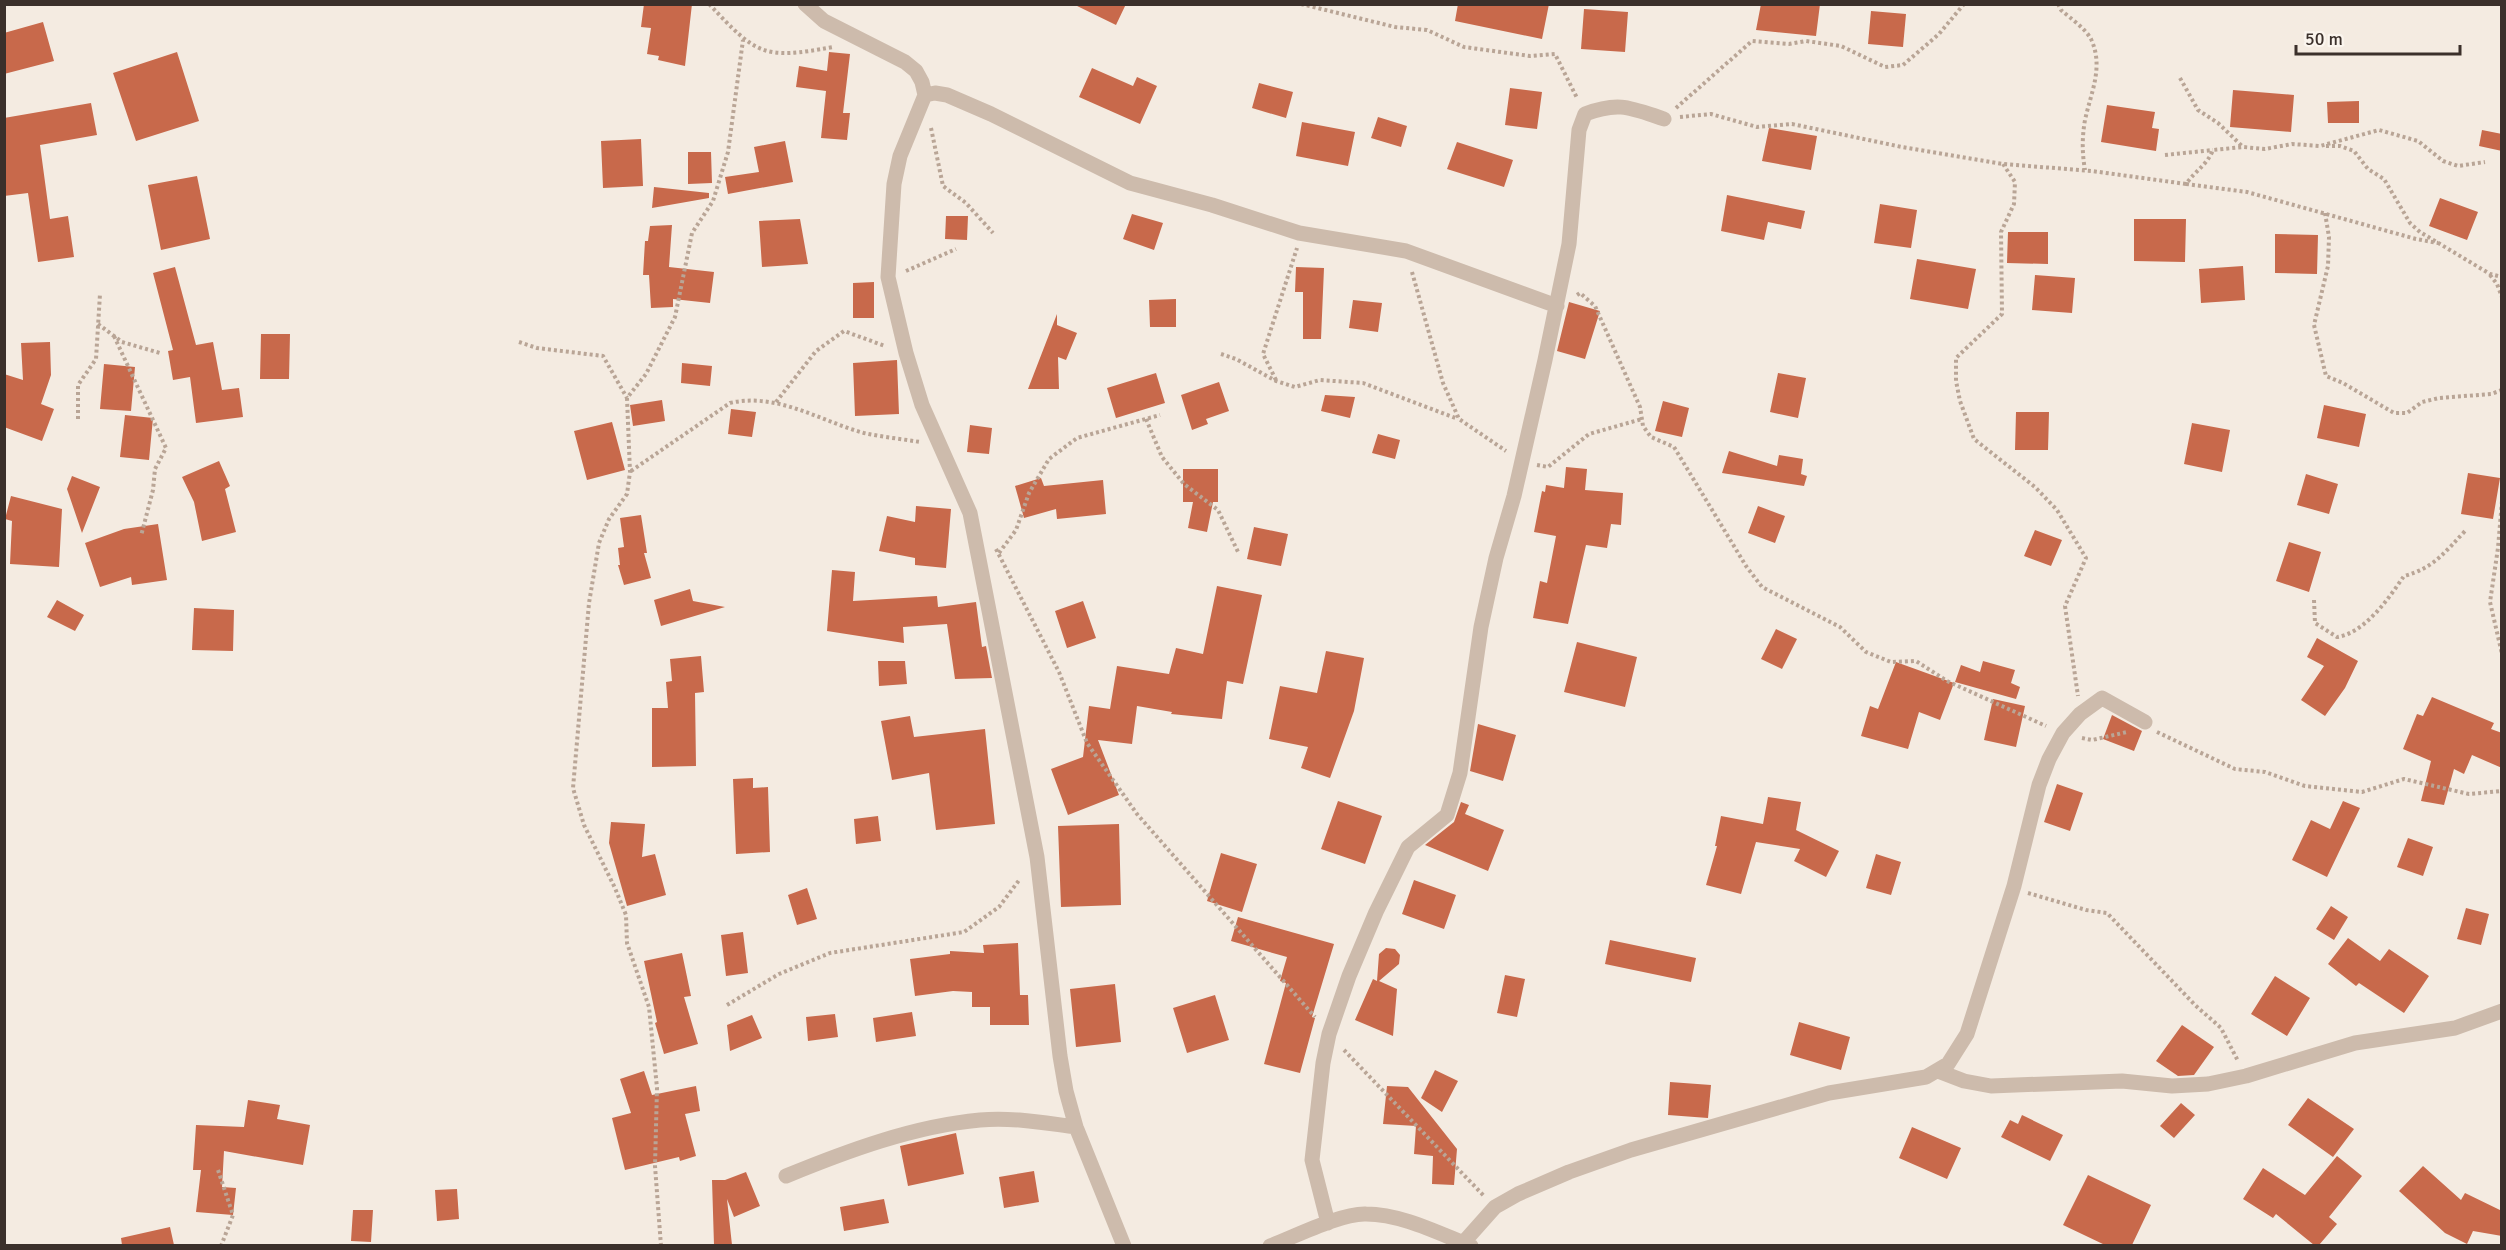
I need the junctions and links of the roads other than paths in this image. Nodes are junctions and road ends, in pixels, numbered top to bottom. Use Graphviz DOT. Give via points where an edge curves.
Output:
graph roads {
  1 [pos="805,4"];
  2 [pos="925,95"];
  3 [pos="1664,119"];
  4 [pos="1557,306"];
  5 [pos="2143,726"];
  6 [pos="2502,1011"];
  7 [pos="1938,1071"];
  8 [pos="1076,1128"];
  9 [pos="786,1176"];
  10 [pos="1328,1223"];
  11 [pos="1467,1244"];
  12 [pos="1124,1245"];
  13 [pos="1270,1245"];
  1 -- 2 [label="street" via="824,21 905,62 916,71"];
  2 -- 4 [label="street" via="947,95 1130,183 1299,233 1406,251"];
  2 -- 8 [label="street" via="900,156 894,184 888,277 922,405 970,513 1037,857 1060,1056"];
  3 -- 4 [label="street" via="1624,106 1602,107 1585,114 1579,130 1569,244"];
  4 -- 10 [label="street" via="1484,615 1461,773 1447,815 1407,848 1349,976 1329,1034 1312,1160"];
  5 -- 7 [label="street" via="2102,698 2063,733 2039,785 2014,886 1967,1034 1948,1064"];
  6 -- 7 [label="street" via="2454,1028 2355,1043 2208,1084 2172,1086 2122,1081 1991,1086"];
  7 -- 11 [label="street" via="1915,1080 1829,1093 1631,1150 1548,1181 1495,1207"];
  8 -- 9 [label="street" via="1022,1120 979,1120 876,1142"];
  8 -- 12 [label="street"];
  10 -- 11 [label="street" via="1364,1213 1385,1216"];
  10 -- 13 [label="street"];
}
